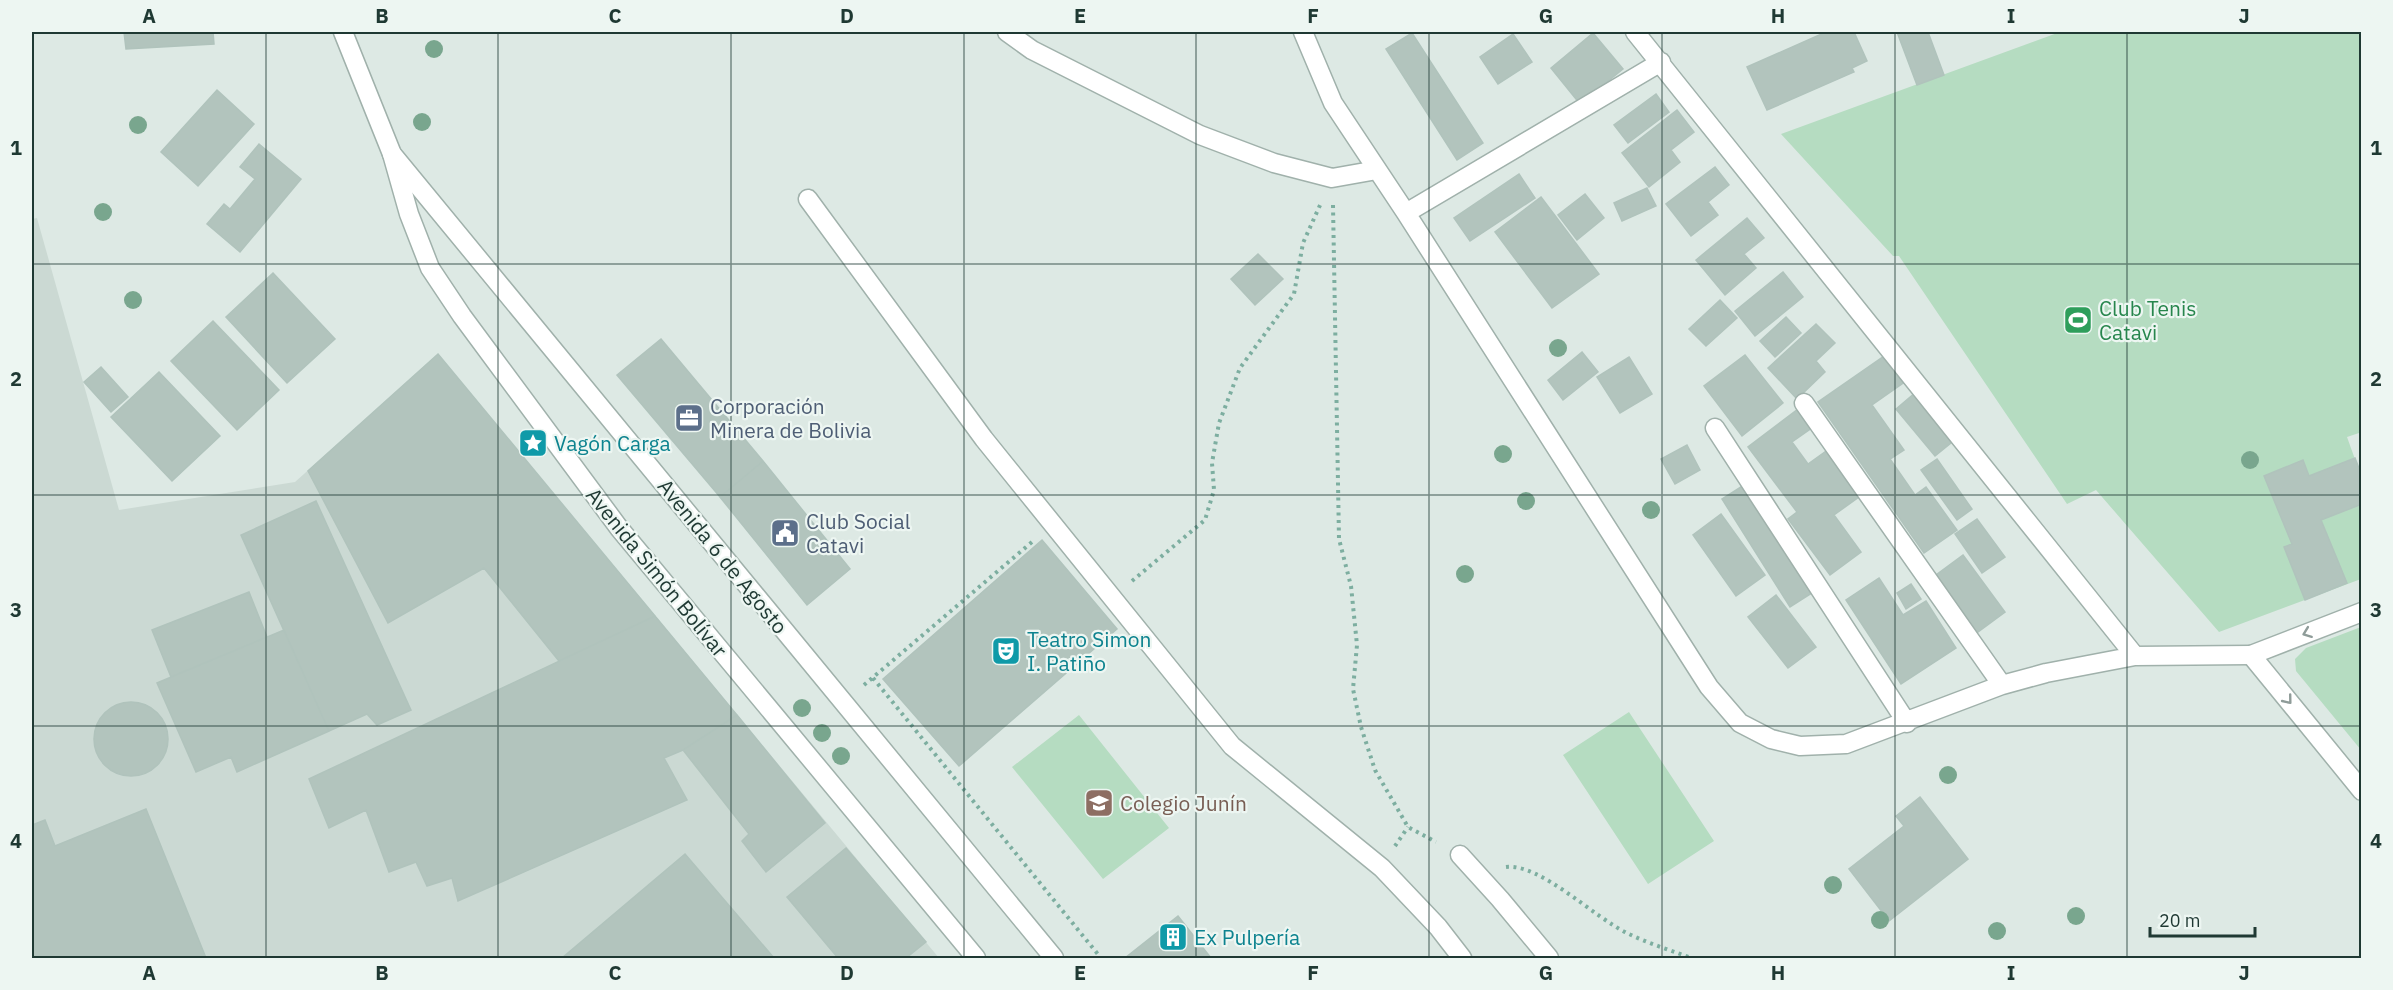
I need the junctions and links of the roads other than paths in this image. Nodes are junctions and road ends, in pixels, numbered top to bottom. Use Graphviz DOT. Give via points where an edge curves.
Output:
graph roads {
  1 [pos="343,32"];
  2 [pos="1007,32"];
  3 [pos="1303,32"];
  4 [pos="1635,32"];
  5 [pos="1661,62"];
  6 [pos="392,154"];
  7 [pos="1377,170"];
  8 [pos="808,199"];
  9 [pos="1406,213"];
  10 [pos="1804,403"];
  11 [pos="1715,428"];
  12 [pos="2361,612"];
  13 [pos="2251,655"];
  14 [pos="2135,656"];
  15 [pos="2002,685"];
  16 [pos="1907,723"];
  17 [pos="2361,791"];
  18 [pos="1460,855"];
  19 [pos="976,958"];
  20 [pos="1054,958"];
  21 [pos="1462,958"];
  22 [pos="1549,958"];
  1 -- 6 [label="street"];
  2 -- 7 [label="street" via="1032,50 1200,135 1274,163 1332,178"];
  3 -- 7 [label="street" via="1333,103"];
  4 -- 5 [label="street"];
  5 -- 9 [label="street"];
  5 -- 14 [label="street"];
  6 -- 19 [label="street, Avenida Simón Bolívar" via="429,268 462,316 619,528"];
  6 -- 20 [label="street, Avenida 6 de Agosto"];
  7 -- 9 [label="street"];
  8 -- 21 [label="street" via="984,439 1232,746 1382,868"];
  9 -- 16 [label="street" via="1709,687 1740,723 1771,740 1800,747 1846,744"];
  10 -- 15 [label="street"];
  11 -- 16 [label="street"];
  12 -- 13 [label="street, one-way"];
  13 -- 14 [label="street"];
  13 -- 17 [label="street, one-way"];
  14 -- 15 [label="street"];
  15 -- 16 [label="street"];
  18 -- 22 [label="street"];
}
